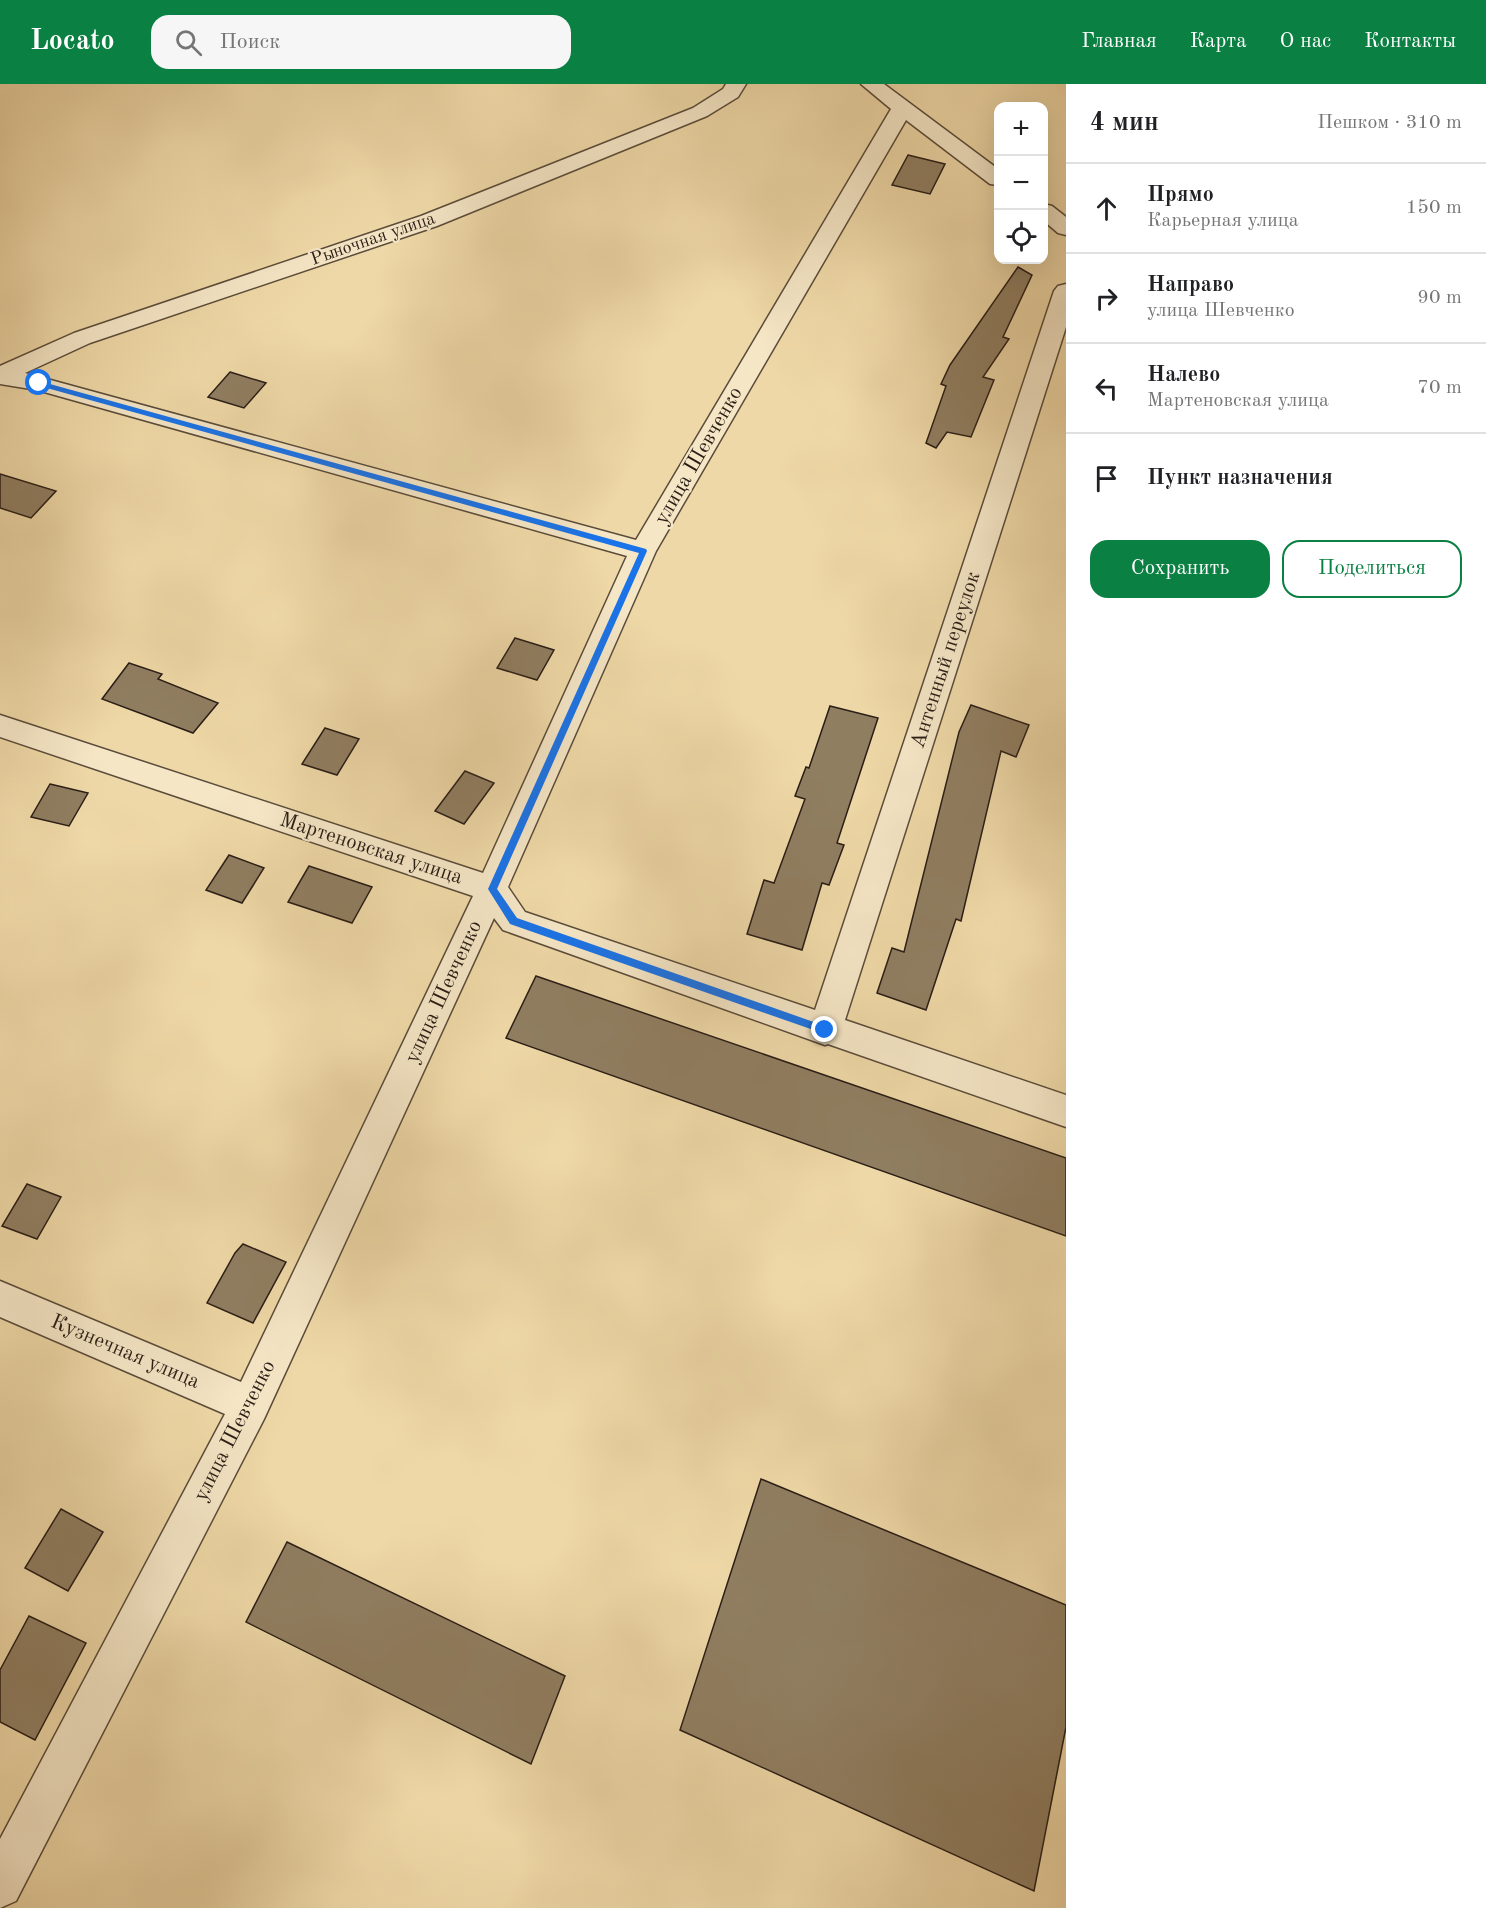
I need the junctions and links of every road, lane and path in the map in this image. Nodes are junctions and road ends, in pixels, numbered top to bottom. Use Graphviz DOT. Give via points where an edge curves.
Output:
graph roads {
  1 [pos="736,84"];
  2 [pos="871,84"];
  3 [pos="902,108"];
  4 [pos="994,175"];
  5 [pos="1048,215"];
  6 [pos="1066,228"];
  7 [pos="1066,291"];
  8 [pos="0,376"];
  9 [pos="644,551"];
  10 [pos="0,726"];
  11 [pos="492,889"];
  12 [pos="825,1030"];
  13 [pos="1066,1111"];
  14 [pos="0,1299"];
  15 [pos="250,1405"];
  16 [pos="0,1885"];
  1 -- 8 [label="street, Рыночная улица" via="731,93 700,112 429,221 82,338"];
  2 -- 3 [label="street"];
  3 -- 4 [label="street"];
  3 -- 9 [label="street, улица Шевченко"];
  5 -- 6 [label="street"];
  7 -- 12 [label="street, Антенный переулок"];
  8 -- 9 [label="street" via="39,383"];
  9 -- 11 [label="street, улица Шевченко"];
  10 -- 11 [label="street, Мартеновская улица"];
  11 -- 12 [label="street" via="514,921"];
  11 -- 15 [label="street, улица Шевченко"];
  12 -- 13 [label="street"];
  14 -- 15 [label="street, Кузнечная улица"];
  15 -- 16 [label="street, улица Шевченко"];
}
